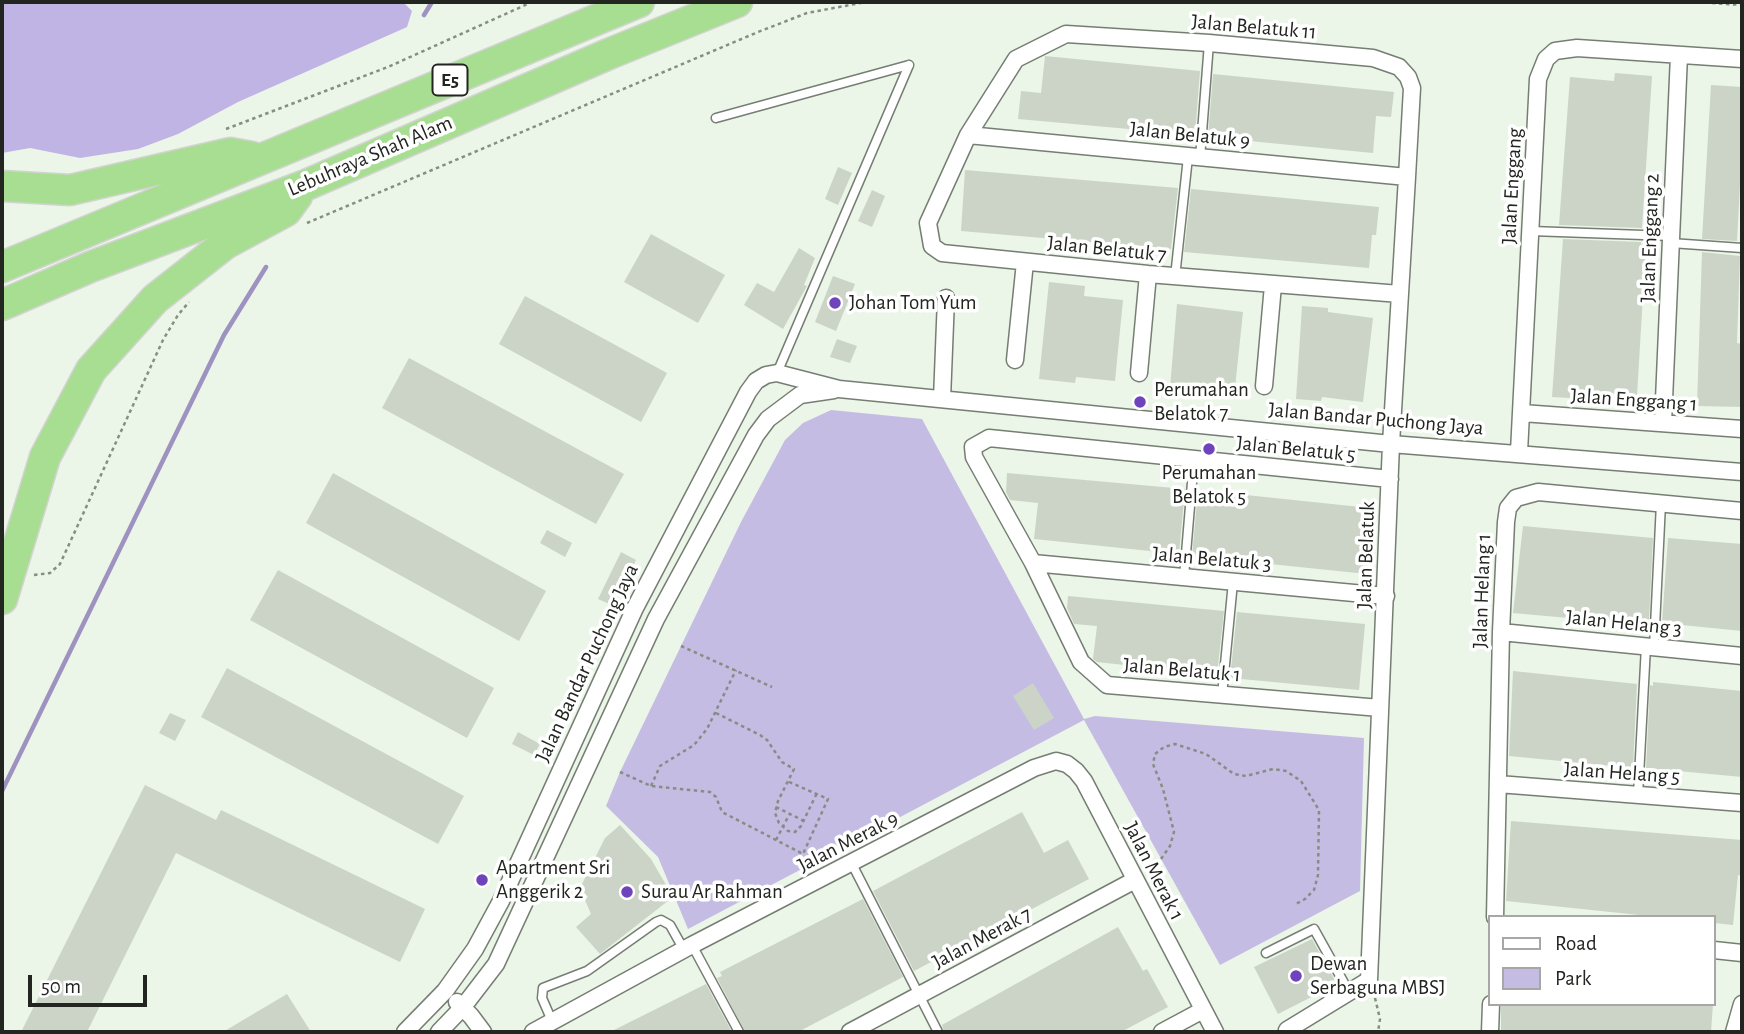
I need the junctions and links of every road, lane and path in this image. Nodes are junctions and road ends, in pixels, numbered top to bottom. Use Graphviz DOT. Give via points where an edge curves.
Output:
graph roads {
  1 [pos="531,2"];
  2 [pos="639,2"];
  3 [pos="737,2"];
  4 [pos="866,2"];
  5 [pos="1698,2"];
  6 [pos="1742,5"];
  7 [pos="1209,43"];
  8 [pos="1679,55"];
  9 [pos="1373,58"];
  10 [pos="1742,60"];
  11 [pos="716,118"];
  12 [pos="222,131"];
  13 [pos="968,135"];
  14 [pos="1194,157"];
  15 [pos="262,159"];
  16 [pos="1407,177"];
  17 [pos="306,185"];
  18 [pos="2,186"];
  19 [pos="303,224"];
  20 [pos="1531,231"];
  21 [pos="1671,240"];
  22 [pos="1742,248"];
  23 [pos="1025,262"];
  24 [pos="2,267"];
  25 [pos="1148,274"];
  26 [pos="1175,277"];
  27 [pos="1273,285"];
  28 [pos="1400,294"];
  29 [pos="196,295"];
  30 [pos="946,298"];
  31 [pos="2,305"];
  32 [pos="1015,360"];
  33 [pos="777,373"];
  34 [pos="1139,373"];
  35 [pos="1264,386"];
  36 [pos="839,389"];
  37 [pos="942,399"];
  38 [pos="1522,413"];
  39 [pos="1663,423"];
  40 [pos="1742,429"];
  41 [pos="989,438"];
  42 [pos="1391,443"];
  43 [pos="1519,452"];
  44 [pos="1194,459"];
  45 [pos="1742,472"];
  46 [pos="1390,480"];
  47 [pos="1661,503"];
  48 [pos="1742,510"];
  49 [pos="1033,563"];
  50 [pos="34,575"];
  51 [pos="1184,578"];
  52 [pos="1233,582"];
  53 [pos="1386,596"];
  54 [pos="2,599"];
  55 [pos="1502,632"];
  56 [pos="681,646"];
  57 [pos="1650,647"];
  58 [pos="1742,656"];
  59 [pos="736,670"];
  60 [pos="772,687"];
  61 [pos="1222,695"];
  62 [pos="1380,708"];
  63 [pos="716,713"];
  64 [pos="1034,768"];
  65 [pos="620,772"];
  66 [pos="787,781"];
  67 [pos="1498,784"];
  68 [pos="651,786"];
  69 [pos="816,794"];
  70 [pos="1637,795"];
  71 [pos="1742,803"];
  72 [pos="776,807"];
  73 [pos="789,814"];
  74 [pos="804,821"];
  75 [pos="783,826"];
  76 [pos="776,840"];
  77 [pos="1161,859"];
  78 [pos="852,864"];
  79 [pos="1135,880"];
  80 [pos="1294,905"];
  81 [pos="1495,915"];
  82 [pos="688,948"];
  83 [pos="1716,950"];
  84 [pos="1266,953"];
  85 [pos="1742,953"];
  86 [pos="445,991"];
  87 [pos="1349,992"];
  88 [pos="919,995"];
  89 [pos="1375,998"];
  90 [pos="1742,1004"];
  91 [pos="1491,1006"];
  92 [pos="463,1007"];
  93 [pos="1203,1010"];
  94 [pos="552,1021"];
  95 [pos="1287,1030"];
  96 [pos="405,1032"];
  97 [pos="439,1032"];
  98 [pos="483,1032"];
  99 [pos="533,1032"];
  100 [pos="739,1032"];
  101 [pos="850,1032"];
  102 [pos="938,1032"];
  103 [pos="1162,1032"];
  104 [pos="1215,1032"];
  105 [pos="1378,1032"];
  106 [pos="1490,1032"];
  107 [pos="1734,1032"];
  1 -- 12 [label="path" via="388,67"];
  2 -- 15 [label="highway, Lebuhraya Shah Alam / E5"];
  3 -- 17 [label="highway, Lebuhraya Shah Alam / E5"];
  4 -- 19 [label="path" via="807,13 758,32"];
  5 -- 6 [label="path"];
  7 -- 9 [label="street, Jalan Belatuk 11"];
  7 -- 13 [label="street, Jalan Belatuk 11" via="1066,34 1016,59"];
  7 -- 14 [label="lane"];
  8 -- 10 [label="street, Jalan Enggang"];
  8 -- 20 [label="street, Jalan Enggang" via="1577,48 1555,51 1546,59 1538,79"];
  8 -- 21 [label="street, Jalan Enggang 2"];
  9 -- 16 [label="street, Jalan Belatuk" via="1399,68 1412,88"];
  11 -- 33 [label="lane" via="909,65"];
  13 -- 14 [label="street, Jalan Belatuk 9"];
  13 -- 23 [label="street, Jalan Belatuk 7" via="928,223 932,246 942,253"];
  14 -- 16 [label="street, Jalan Belatuk 9"];
  14 -- 26 [label="lane"];
  15 -- 18 [label="highway" via="230,153 70,190"];
  15 -- 24 [label="highway, Lebuhraya Shah Alam / E5"];
  16 -- 28 [label="street, Jalan Belatuk"];
  17 -- 31 [label="highway, Lebuhraya Shah Alam / E5"];
  17 -- 54 [label="highway" via="286,211 225,244 155,299 91,370 45,457"];
  20 -- 21 [label="lane"];
  20 -- 38 [label="street, Jalan Enggang"];
  21 -- 22 [label="lane"];
  21 -- 39 [label="street, Jalan Enggang 2"];
  23 -- 25 [label="street, Jalan Belatuk 7"];
  23 -- 32 [label="street"];
  25 -- 26 [label="street, Jalan Belatuk 7"];
  25 -- 34 [label="street"];
  26 -- 27 [label="street, Jalan Belatuk 7"];
  27 -- 28 [label="street, Jalan Belatuk 7"];
  27 -- 35 [label="street"];
  28 -- 42 [label="street, Jalan Belatuk"];
  29 -- 50 [label="path" via="163,340 60,564 50,573"];
  30 -- 37 [label="street"];
  33 -- 36 [label="street, Jalan Bandar Puchong Jaya"];
  33 -- 86 [label="street, Jalan Bandar Puchong Jaya" via="756,381 748,392 615,649 501,901"];
  36 -- 37 [label="street, Jalan Bandar Puchong Jaya"];
  36 -- 92 [label="street, Jalan Bandar Puchong Jaya" via="800,395 768,419 756,435 656,619 496,964"];
  37 -- 42 [label="street, Jalan Bandar Puchong Jaya"];
  38 -- 39 [label="street, Jalan Enggang 1"];
  38 -- 43 [label="street, Jalan Enggang"];
  39 -- 40 [label="street, Jalan Enggang 1"];
  41 -- 44 [label="street, Jalan Belatuk 5"];
  41 -- 49 [label="street, Jalan Belatuk 1" via="973,447 974,457"];
  42 -- 43 [label="street, Jalan Bandar Puchong Jaya"];
  42 -- 46 [label="street, Jalan Belatuk"];
  43 -- 45 [label="street, Jalan Bandar Puchong Jaya"];
  44 -- 46 [label="street, Jalan Belatuk 5"];
  44 -- 51 [label="lane"];
  46 -- 53 [label="street, Jalan Belatuk"];
  47 -- 48 [label="street, Jalan Helang 1"];
  47 -- 55 [label="street, Jalan Helang 1" via="1538,492 1516,498 1508,508 1506,522"];
  47 -- 57 [label="lane"];
  49 -- 51 [label="street, Jalan Belatuk 3"];
  49 -- 61 [label="street, Jalan Belatuk 1" via="1081,662 1107,685"];
  51 -- 52 [label="street, Jalan Belatuk 3"];
  52 -- 53 [label="street, Jalan Belatuk 3"];
  52 -- 61 [label="lane"];
  53 -- 62 [label="street, Jalan Belatuk"];
  55 -- 57 [label="street, Jalan Helang 3"];
  55 -- 67 [label="street, Jalan Helang 1"];
  56 -- 59 [label="path"];
  57 -- 58 [label="street, Jalan Helang 3"];
  57 -- 70 [label="lane"];
  59 -- 60 [label="path"];
  59 -- 63 [label="path"];
  61 -- 62 [label="street, Jalan Belatuk 1"];
  62 -- 87 [label="street, Jalan Belatuk" via="1369,980"];
  63 -- 66 [label="path" via="767,740 782,762 794,769"];
  63 -- 68 [label="path" via="694,745 660,766"];
  64 -- 78 [label="street, Jalan Merak 9"];
  64 -- 79 [label="street, Jalan Merak 1" via="1056,761 1076,771"];
  65 -- 68 [label="path"];
  66 -- 69 [label="path"];
  66 -- 72 [label="path"];
  67 -- 70 [label="street, Jalan Helang 5"];
  67 -- 81 [label="street, Jalan Helang 1"];
  68 -- 76 [label="path" via="710,792 722,812"];
  69 -- 74 [label="path"];
  69 -- 76 [label="path" via="828,799 803,855"];
  70 -- 71 [label="street, Jalan Helang 5"];
  72 -- 73 [label="path"];
  72 -- 75 [label="path"];
  73 -- 74 [label="path"];
  73 -- 75 [label="path"];
  74 -- 75 [label="path" via="795,832"];
  75 -- 76 [label="path"];
  77 -- 80 [label="path" via="1174,832 1153,764 1164,747 1175,744 1206,754 1234,774 1286,771 1301,781 1319,810 1318,875 1314,890"];
  78 -- 82 [label="street, Jalan Merak 9"];
  78 -- 88 [label="lane"];
  79 -- 88 [label="street, Jalan Merak 7"];
  79 -- 93 [label="street, Jalan Merak 1"];
  82 -- 94 [label="street, Jalan Merak 9"];
  82 -- 94 [label="lane" via="666,921 656,922 587,971 543,988 542,998"];
  82 -- 100 [label="lane"];
  83 -- 85 [label="street"];
  84 -- 87 [label="lane" via="1314,929"];
  86 -- 92 [label="street"];
  86 -- 96 [label="street, Jalan Bandar Puchong Jaya"];
  87 -- 95 [label="street, Jalan Belatuk"];
  88 -- 101 [label="street, Jalan Merak 7"];
  88 -- 102 [label="lane"];
  89 -- 105 [label="path"];
  90 -- 107 [label="street"];
  91 -- 106 [label="street"];
  92 -- 97 [label="street, Jalan Bandar Puchong Jaya"];
  92 -- 98 [label="street"];
  93 -- 103 [label="street"];
  93 -- 104 [label="street, Jalan Merak 1"];
  94 -- 99 [label="street, Jalan Merak 9"];
}
